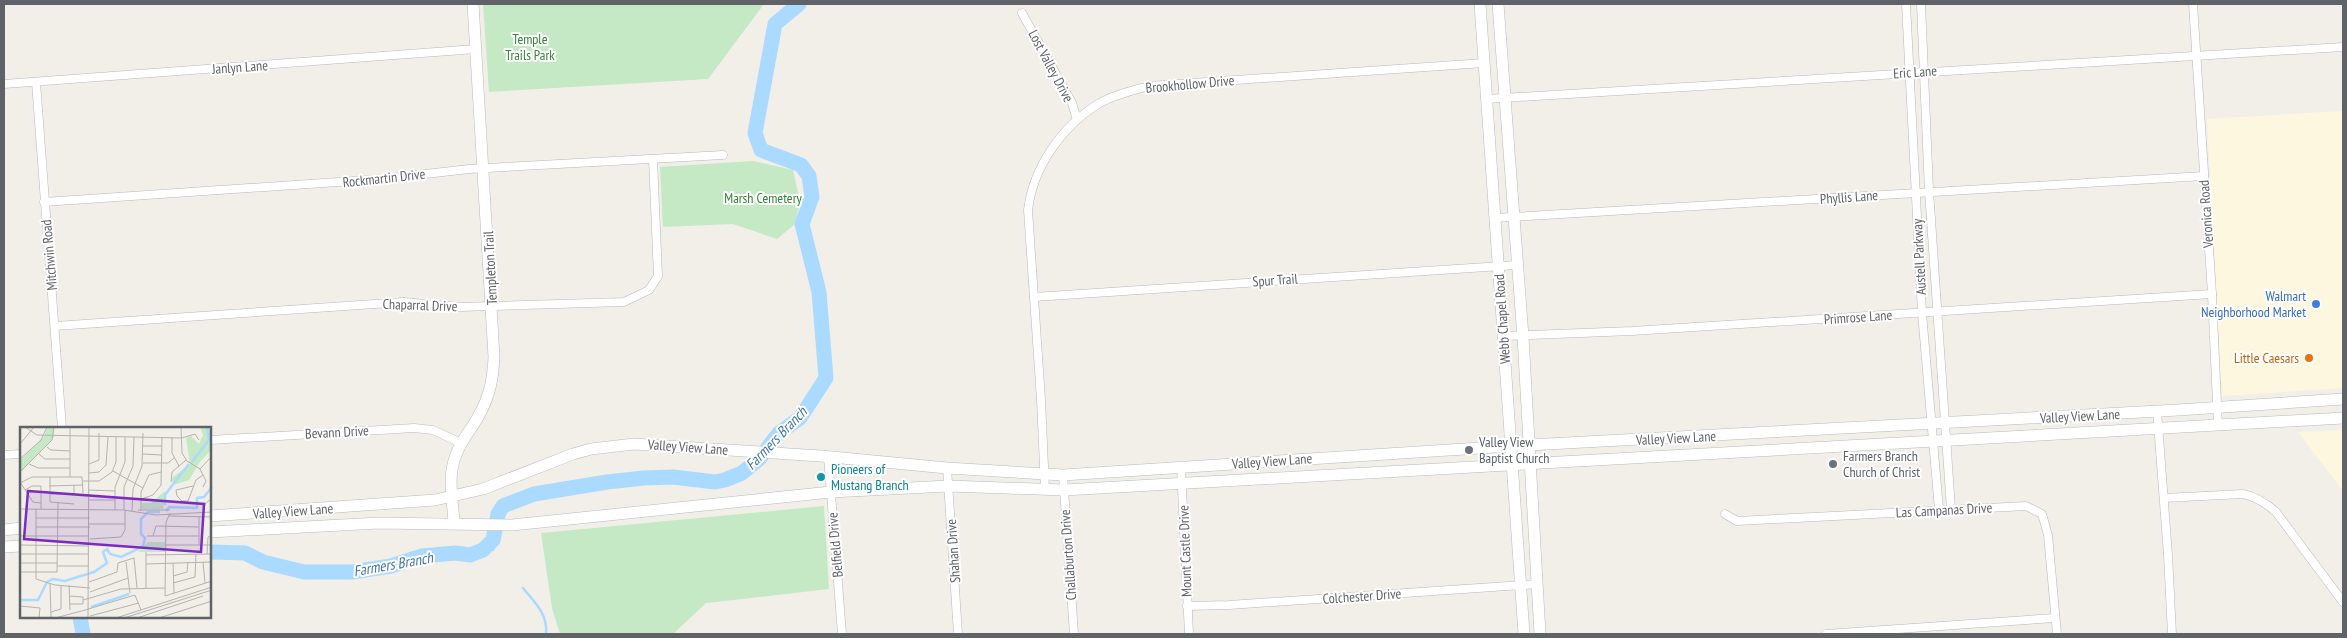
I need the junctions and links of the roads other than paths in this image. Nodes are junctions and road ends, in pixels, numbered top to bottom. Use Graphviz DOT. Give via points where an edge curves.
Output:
graph roads {
  1 [pos="473,4"];
  2 [pos="1480,4"];
  3 [pos="1498,4"];
  4 [pos="1906,4"];
  5 [pos="1920,4"];
  6 [pos="2193,4"];
  7 [pos="1022,13"];
  8 [pos="2343,47"];
  9 [pos="476,49"];
  10 [pos="2196,56"];
  11 [pos="1484,63"];
  12 [pos="1923,71"];
  13 [pos="1910,72"];
  14 [pos="36,82"];
  15 [pos="4,84"];
  16 [pos="1504,98"];
  17 [pos="1486,99"];
  18 [pos="1077,120"];
  19 [pos="723,155"];
  20 [pos="653,159"];
  21 [pos="484,169"];
  22 [pos="2204,176"];
  23 [pos="1930,191"];
  24 [pos="1916,192"];
  25 [pos="44,202"];
  26 [pos="1494,218"];
  27 [pos="1514,218"];
  28 [pos="1516,265"];
  29 [pos="1498,266"];
  30 [pos="2212,294"];
  31 [pos="1034,297"];
  32 [pos="492,305"];
  33 [pos="1937,312"];
  34 [pos="1922,313"];
  35 [pos="55,326"];
  36 [pos="1504,336"];
  37 [pos="1522,337"];
  38 [pos="2339,399"];
  39 [pos="2217,407"];
  40 [pos="2157,411"];
  41 [pos="2339,418"];
  42 [pos="1944,423"];
  43 [pos="1931,424"];
  44 [pos="2218,425"];
  45 [pos="62,427"];
  46 [pos="2159,428"];
  47 [pos="1672,439"];
  48 [pos="211,440"];
  49 [pos="1939,441"];
  50 [pos="461,443"];
  51 [pos="1511,446"];
  52 [pos="1529,446"];
  53 [pos="20,454"];
  54 [pos="4,455"];
  55 [pos="1673,455"];
  56 [pos="828,456"];
  57 [pos="1512,464"];
  58 [pos="1530,464"];
  59 [pos="1181,467"];
  60 [pos="947,468"];
  61 [pos="1043,474"];
  62 [pos="1062,475"];
  63 [pos="1182,484"];
  64 [pos="949,486"];
  65 [pos="1045,489"];
  66 [pos="1064,490"];
  67 [pos="831,492"];
  68 [pos="452,497"];
  69 [pos="2164,498"];
  70 [pos="1951,509"];
  71 [pos="1939,510"];
  72 [pos="1725,514"];
  73 [pos="211,516"];
  74 [pos="454,524"];
  75 [pos="20,528"];
  76 [pos="4,530"];
  77 [pos="211,532"];
  78 [pos="20,546"];
  79 [pos="4,547"];
  80 [pos="1537,584"];
  81 [pos="1521,585"];
  82 [pos="2343,602"];
  83 [pos="1187,606"];
  84 [pos="2055,618"];
  85 [pos="842,634"];
  86 [pos="958,634"];
  87 [pos="1074,634"];
  88 [pos="1189,634"];
  89 [pos="1524,634"];
  90 [pos="1540,634"];
  91 [pos="1826,634"];
  92 [pos="2057,634"];
  93 [pos="2172,634"];
  1 -- 9 [label="main road, Templeton Trail"];
  2 -- 11 [label="main road, Webb Chapel Road"];
  3 -- 16 [label="main road, Webb Chapel Road"];
  4 -- 13 [label="street, Austell Parkway"];
  5 -- 12 [label="street, Austell Parkway"];
  6 -- 10 [label="street, Veronica Road"];
  7 -- 18 [label="street, Lost Valley Drive" via="1072,103"];
  8 -- 10 [label="street, Eric Lane"];
  9 -- 14 [label="street, Janlyn Lane"];
  9 -- 21 [label="main road, Templeton Trail"];
  10 -- 12 [label="street, Eric Lane"];
  10 -- 22 [label="street, Veronica Road"];
  11 -- 17 [label="main road, Webb Chapel Road"];
  11 -- 18 [label="street, Brookhollow Drive" via="1149,86 1097,105"];
  12 -- 13 [label="street, Eric Lane"];
  12 -- 23 [label="street, Austell Parkway"];
  13 -- 16 [label="street, Eric Lane"];
  13 -- 24 [label="street, Austell Parkway"];
  14 -- 15 [label="street, Janlyn Lane"];
  14 -- 25 [label="street, Mitchwin Road"];
  16 -- 17 [label="street, Eric Lane"];
  16 -- 27 [label="main road, Webb Chapel Road"];
  17 -- 26 [label="main road, Webb Chapel Road"];
  18 -- 31 [label="street, Brookhollow Drive" via="1051,151 1032,189 1028,224"];
  19 -- 20 [label="street, Rockmartin Drive"];
  20 -- 21 [label="street, Rockmartin Drive"];
  20 -- 32 [label="street, Chaparral Drive" via="658,276 649,290 624,302"];
  21 -- 25 [label="street, Rockmartin Drive"];
  21 -- 32 [label="main road, Templeton Trail"];
  22 -- 23 [label="street, Phyllis Lane"];
  22 -- 30 [label="street, Veronica Road"];
  23 -- 24 [label="street, Phyllis Lane"];
  23 -- 33 [label="street, Austell Parkway"];
  24 -- 27 [label="street, Phyllis Lane"];
  24 -- 34 [label="street, Austell Parkway"];
  25 -- 35 [label="street, Mitchwin Road"];
  26 -- 27 [label="street, Phyllis Lane"];
  26 -- 29 [label="main road, Webb Chapel Road"];
  27 -- 28 [label="main road, Webb Chapel Road"];
  28 -- 29 [label="street, Spur Trail"];
  28 -- 37 [label="main road, Webb Chapel Road"];
  29 -- 31 [label="street, Spur Trail"];
  29 -- 36 [label="main road, Webb Chapel Road"];
  30 -- 33 [label="street, Primrose Lane"];
  30 -- 39 [label="street, Veronica Road"];
  31 -- 61 [label="street, Brookhollow Drive" via="1042,400"];
  32 -- 35 [label="street, Chaparral Drive" via="459,307 404,302"];
  32 -- 50 [label="main road, Templeton Trail" via="493,378 490,393"];
  33 -- 34 [label="street, Primrose Lane"];
  33 -- 42 [label="street, Austell Parkway"];
  34 -- 37 [label="street, Primrose Lane"];
  34 -- 43 [label="street, Austell Parkway"];
  35 -- 45 [label="street, Mitchwin Road"];
  36 -- 37 [label="street, Primrose Lane"];
  36 -- 51 [label="main road, Webb Chapel Road"];
  37 -- 52 [label="main road, Webb Chapel Road"];
  38 -- 39 [label="main road, Valley View Lane"];
  38 -- 41 [label="main road"];
  39 -- 40 [label="main road, Valley View Lane"];
  39 -- 44 [label="street, Veronica Road"];
  40 -- 42 [label="main road, Valley View Lane"];
  40 -- 46 [label="street"];
  41 -- 44 [label="main road, Valley View Lane"];
  42 -- 43 [label="main road, Valley View Lane"];
  42 -- 49 [label="street, Austell Parkway"];
  43 -- 47 [label="main road, Valley View Lane"];
  43 -- 49 [label="street, Austell Parkway"];
  44 -- 46 [label="main road, Valley View Lane"];
  46 -- 49 [label="main road, Valley View Lane"];
  46 -- 69 [label="street"];
  47 -- 52 [label="main road, Valley View Lane"];
  47 -- 55 [label="main road"];
  48 -- 50 [label="street, Bevann Drive" via="414,428 433,430"];
  49 -- 55 [label="main road, Valley View Lane"];
  49 -- 70 [label="street, Austell Parkway"];
  49 -- 71 [label="street, Austell Parkway"];
  50 -- 68 [label="main road, Templeton Trail" via="452,472"];
  51 -- 52 [label="main road, Valley View Lane"];
  51 -- 57 [label="main road, Webb Chapel Road"];
  51 -- 59 [label="main road, Valley View Lane"];
  52 -- 58 [label="main road, Webb Chapel Road"];
  53 -- 54 [label="street"];
  55 -- 58 [label="main road, Valley View Lane"];
  56 -- 60 [label="main road, Valley View Lane"];
  56 -- 67 [label="street, Belfield Drive"];
  56 -- 68 [label="main road, Valley View Lane" via="650,444 592,449 549,462 502,483"];
  57 -- 58 [label="main road, Valley View Lane"];
  57 -- 63 [label="main road, Valley View Lane"];
  57 -- 81 [label="main road, Webb Chapel Road"];
  58 -- 80 [label="main road, Webb Chapel Road"];
  59 -- 62 [label="main road, Valley View Lane"];
  59 -- 63 [label="street, Mount Castle Drive"];
  60 -- 61 [label="main road, Valley View Lane"];
  60 -- 64 [label="street, Shahan Drive"];
  61 -- 62 [label="main road, Valley View Lane"];
  61 -- 65 [label="street, Brookhollow Drive"];
  62 -- 66 [label="street, Challaburton Drive"];
  63 -- 66 [label="main road, Valley View Lane"];
  63 -- 83 [label="street, Mount Castle Drive"];
  64 -- 65 [label="main road, Valley View Lane"];
  64 -- 67 [label="main road, Valley View Lane"];
  64 -- 86 [label="street, Shahan Drive"];
  65 -- 66 [label="main road, Valley View Lane"];
  66 -- 87 [label="street, Challaburton Drive"];
  67 -- 74 [label="main road, Valley View Lane" via="512,525"];
  67 -- 85 [label="street, Belfield Drive"];
  68 -- 73 [label="main road, Valley View Lane" via="397,504"];
  68 -- 74 [label="main road, Templeton Trail"];
  69 -- 82 [label="street" via="2237,494 2254,497 2267,504"];
  69 -- 93 [label="street"];
  70 -- 71 [label="street, Las Campanas Drive"];
  70 -- 84 [label="street, Las Campanas Drive" via="2026,506 2042,514 2048,536"];
  71 -- 72 [label="street, Las Campanas Drive" via="1737,521"];
  74 -- 77 [label="main road, Valley View Lane" via="379,523"];
  75 -- 76 [label="main road"];
  78 -- 79 [label="main road"];
  80 -- 81 [label="street, Colchester Drive"];
  80 -- 90 [label="main road, Webb Chapel Road"];
  81 -- 83 [label="street, Colchester Drive"];
  81 -- 89 [label="main road, Webb Chapel Road"];
  83 -- 88 [label="street, Mount Castle Drive"];
  84 -- 91 [label="street"];
  84 -- 92 [label="street, Las Campanas Drive"];
}
